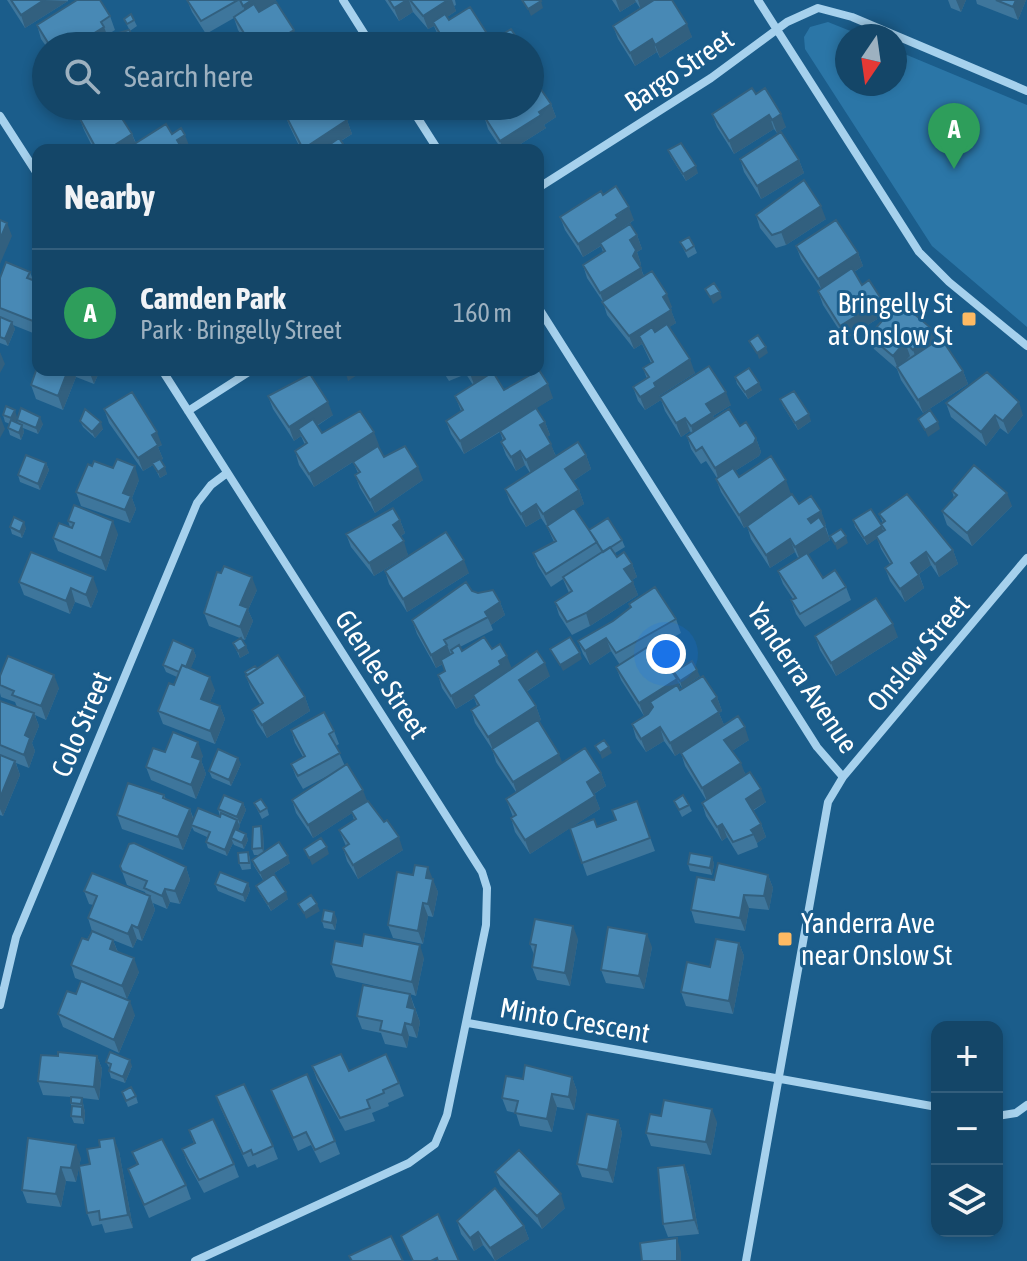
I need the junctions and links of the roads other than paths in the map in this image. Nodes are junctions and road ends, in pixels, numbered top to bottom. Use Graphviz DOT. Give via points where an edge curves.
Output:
graph roads {
  1 [pos="343,0"];
  2 [pos="758,0"];
  3 [pos="776,30"];
  4 [pos="363,32"];
  5 [pos="1027,91"];
  6 [pos="0,117"];
  7 [pos="419,120"];
  8 [pos="434,144"];
  9 [pos="32,166"];
  10 [pos="544,184"];
  11 [pos="544,316"];
  12 [pos="1027,346"];
  13 [pos="166,376"];
  14 [pos="243,376"];
  15 [pos="188,411"];
  16 [pos="227,473"];
  17 [pos="1027,558"];
  18 [pos="843,777"];
  19 [pos="0,1005"];
  20 [pos="468,1023"];
  21 [pos="778,1079"];
  22 [pos="1027,1105"];
  23 [pos="931,1106"];
  24 [pos="1003,1115"];
  25 [pos="195,1261"];
  26 [pos="746,1261"];
  1 -- 4 [label="street"];
  2 -- 3 [label="street"];
  3 -- 5 [label="street, Bargo Street" via="799,14 826,8"];
  3 -- 10 [label="street, Bargo Street"];
  3 -- 12 [label="street" via="919,252"];
  6 -- 9 [label="street"];
  7 -- 8 [label="street"];
  11 -- 18 [label="street, Yanderra Avenue" via="817,747"];
  13 -- 15 [label="street, Glenlee Street"];
  14 -- 15 [label="street"];
  15 -- 16 [label="street, Glenlee Street"];
  16 -- 19 [label="street, Colo Street" via="197,503 16,937"];
  16 -- 20 [label="street, Glenlee Street" via="482,872 486,925"];
  17 -- 18 [label="street, Onslow Street"];
  18 -- 21 [label="street, Yanderra Avenue" via="824,818"];
  20 -- 21 [label="street, Minto Crescent"];
  20 -- 25 [label="street, Minto Crescent" via="443,1130 423,1155"];
  21 -- 23 [label="street, Minto Crescent"];
  21 -- 26 [label="street, Yanderra Avenue"];
  22 -- 24 [label="street"];
}
